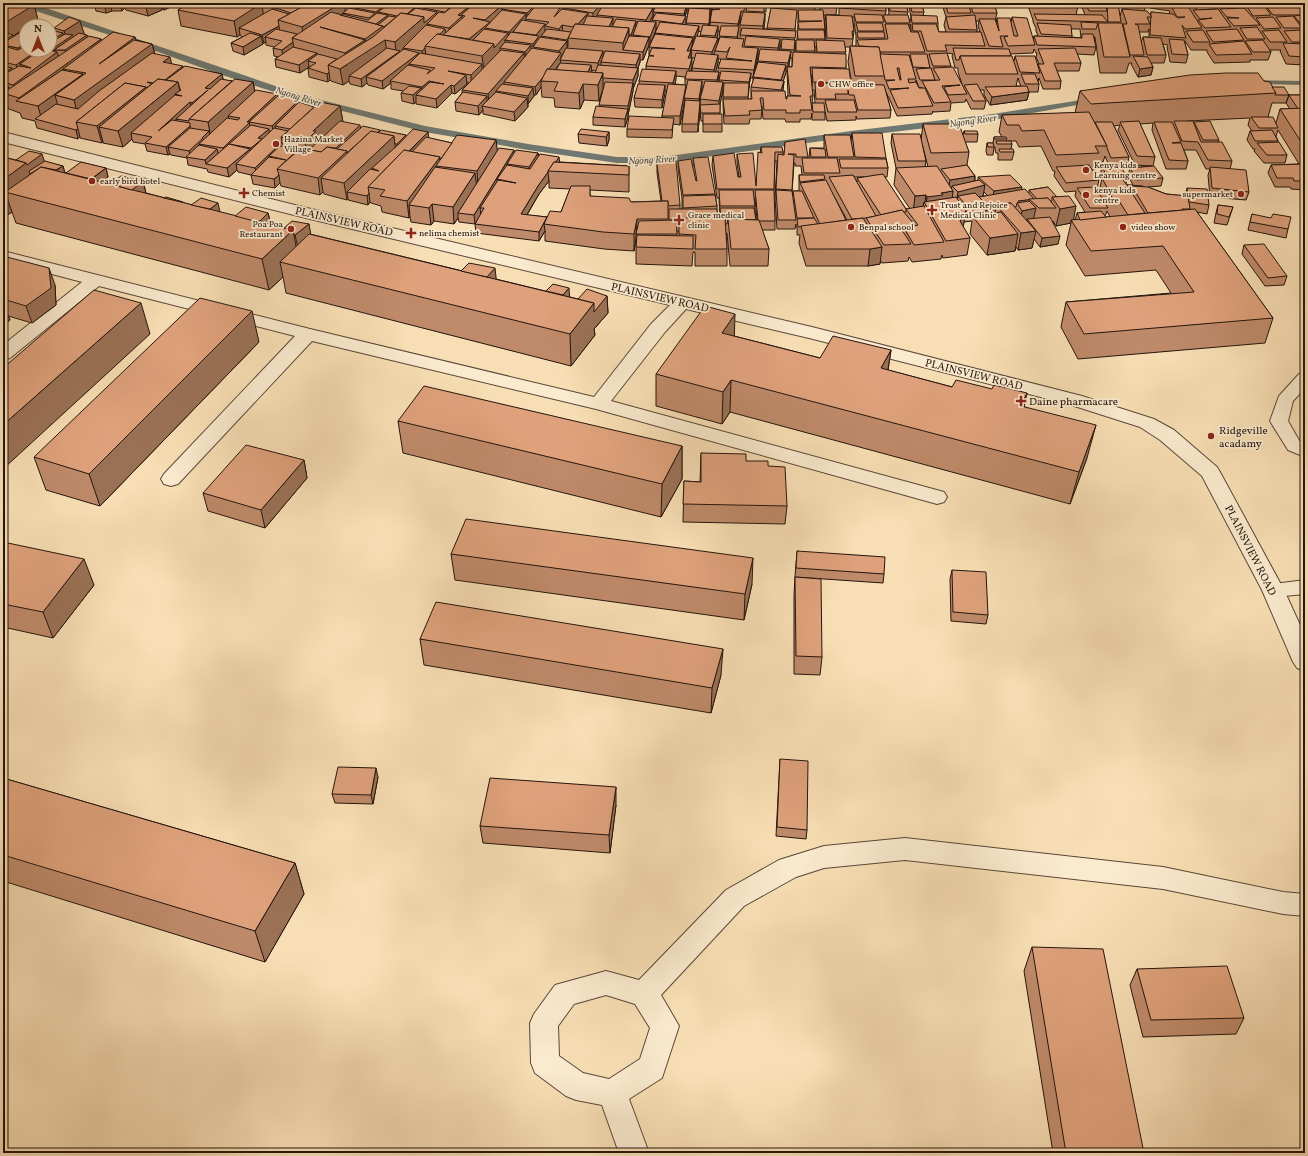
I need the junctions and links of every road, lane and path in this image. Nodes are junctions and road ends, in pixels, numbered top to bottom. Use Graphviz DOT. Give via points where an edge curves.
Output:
graph roads {
  1 [pos="3,136"];
  2 [pos="3,256"];
  3 [pos="96,280"];
  4 [pos="682,302"];
  5 [pos="308,334"];
  6 [pos="3,354"];
  7 [pos="1305,378"];
  8 [pos="599,404"];
  9 [pos="1305,451"];
  10 [pos="171,479"];
  11 [pos="937,497"];
  12 [pos="1305,587"];
  13 [pos="1273,590"];
  14 [pos="1305,662"];
  15 [pos="1305,905"];
  16 [pos="644,994"];
  17 [pos="612,1093"];
  18 [pos="634,1153"];
  1 -- 4 [label="street, PLAINSVIEW ROAD" via="306,213"];
  2 -- 3 [label="street"];
  3 -- 5 [label="street"];
  3 -- 6 [label="street"];
  4 -- 8 [label="street" via="658,328"];
  4 -- 13 [label="street, PLAINSVIEW ROAD" via="993,378 1147,423 1167,435 1210,472"];
  5 -- 8 [label="street"];
  5 -- 10 [label="street"];
  7 -- 9 [label="lane" via="1285,400 1279,421 1294,446"];
  8 -- 11 [label="street"];
  12 -- 13 [label="lane"];
  13 -- 14 [label="street, PLAINSVIEW ROAD"];
  15 -- 16 [label="street" via="1283,903 1163,878 905,849 824,857 788,868 734,898"];
  16 -- 17 [label="street" via="665,1026 652,1068"];
  16 -- 17 [label="street" via="606,983 565,994 544,1023 545,1063 576,1086"];
  17 -- 18 [label="street"];
}
